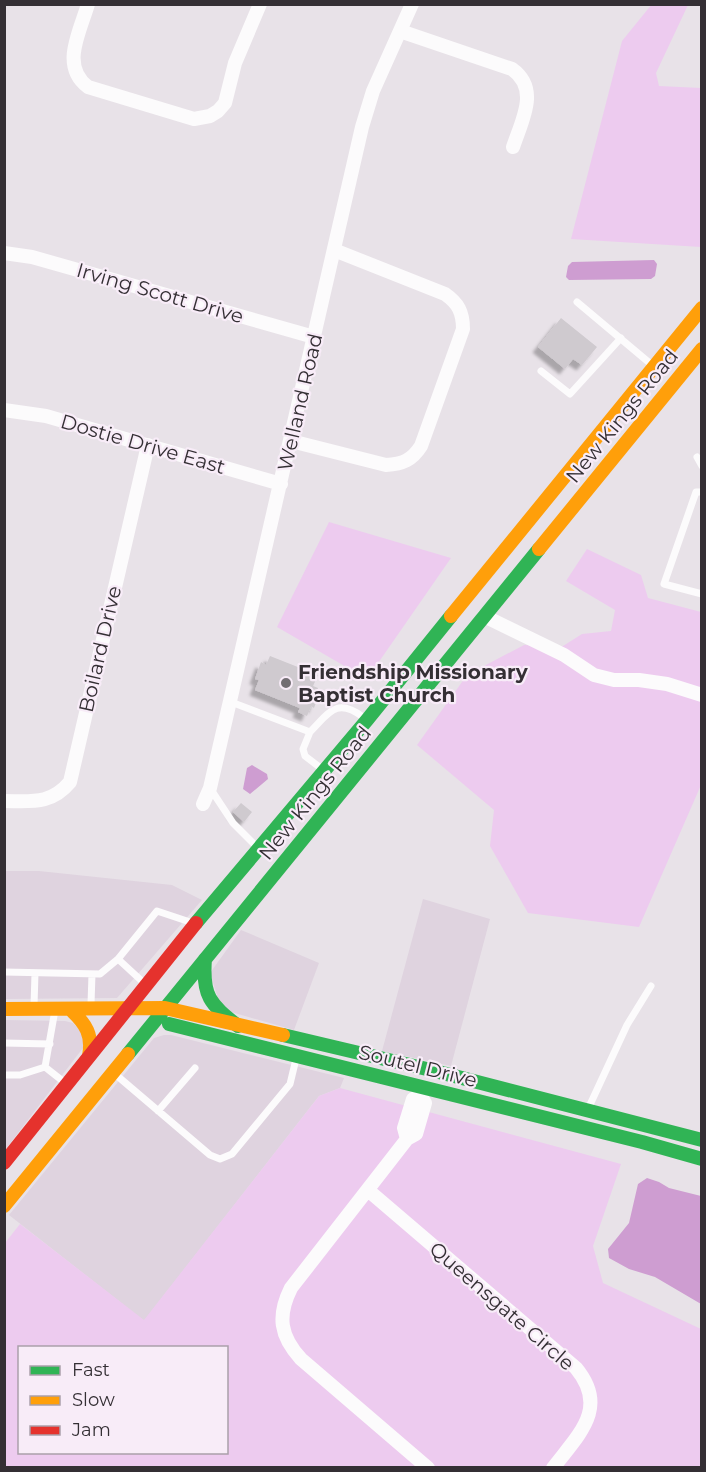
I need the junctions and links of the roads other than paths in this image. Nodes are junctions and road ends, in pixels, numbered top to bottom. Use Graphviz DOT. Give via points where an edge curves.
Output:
graph roads {
  1 [pos="88,4"];
  2 [pos="260,4"];
  3 [pos="412,4"];
  4 [pos="400,30"];
  5 [pos="513,147"];
  6 [pos="334,250"];
  7 [pos="4,253"];
  8 [pos="577,302"];
  9 [pos="702,308"];
  10 [pos="314,337"];
  11 [pos="621,338"];
  12 [pos="702,349"];
  13 [pos="654,366"];
  14 [pos="541,371"];
  15 [pos="674,382"];
  16 [pos="4,410"];
  17 [pos="291,441"];
  18 [pos="148,446"];
  19 [pos="698,458"];
  20 [pos="702,466"];
  21 [pos="281,484"];
  22 [pos="702,492"];
  23 [pos="702,594"];
  24 [pos="484,616"];
  25 [pos="702,695"];
  26 [pos="231,702"];
  27 [pos="367,720"];
  28 [pos="310,732"];
  29 [pos="388,734"];
  30 [pos="324,770"];
  31 [pos="210,788"];
  32 [pos="4,801"];
  33 [pos="203,804"];
  34 [pos="259,849"];
  35 [pos="195,924"];
  36 [pos="118,959"];
  37 [pos="205,959"];
  38 [pos="4,972"];
  39 [pos="35,973"];
  40 [pos="92,974"];
  41 [pos="146,985"];
  42 [pos="651,986"];
  43 [pos="165,1008"];
  44 [pos="4,1009"];
  45 [pos="126,1009"];
  46 [pos="34,1010"];
  47 [pos="55,1010"];
  48 [pos="71,1010"];
  49 [pos="91,1010"];
  50 [pos="155,1020"];
  51 [pos="238,1026"];
  52 [pos="4,1043"];
  53 [pos="50,1044"];
  54 [pos="89,1056"];
  55 [pos="296,1057"];
  56 [pos="45,1066"];
  57 [pos="195,1068"];
  58 [pos="431,1070"];
  59 [pos="113,1072"];
  60 [pos="4,1075"];
  61 [pos="66,1084"];
  62 [pos="422,1091"];
  63 [pos="588,1109"];
  64 [pos="158,1111"];
  65 [pos="583,1128"];
  66 [pos="702,1140"];
  67 [pos="702,1159"];
  68 [pos="4,1163"];
  69 [pos="369,1191"];
  70 [pos="4,1206"];
  71 [pos="428,1467"];
  72 [pos="553,1467"];
  1 -- 2 [label="street" via="73,56 80,81 88,87 194,119 210,116 225,103 235,63"];
  3 -- 4 [label="street, Welland Road"];
  4 -- 5 [label="street" via="519,74 528,92 528,103"];
  4 -- 6 [label="street, Welland Road" via="362,127"];
  6 -- 10 [label="street, Welland Road"];
  6 -- 17 [label="street" via="445,294 461,310 463,329 421,446 408,460 387,465"];
  7 -- 10 [label="street, Irving Scott Drive" via="32,257"];
  8 -- 11 [label="lane"];
  9 -- 13 [label="main road, New Kings Road"];
  10 -- 17 [label="street, Welland Road"];
  11 -- 13 [label="lane"];
  11 -- 14 [label="lane" via="570,394"];
  12 -- 15 [label="main road, New Kings Road"];
  13 -- 15 [label="street"];
  13 -- 27 [label="main road, New Kings Road"];
  15 -- 24 [label="main road, New Kings Road"];
  16 -- 18 [label="street, Dostie Drive East" via="46,416"];
  17 -- 21 [label="street, Welland Road"];
  18 -- 21 [label="street, Dostie Drive East"];
  18 -- 32 [label="street, Boilard Drive" via="69,782 48,799"];
  19 -- 20 [label="lane"];
  21 -- 26 [label="street, Welland Road"];
  22 -- 23 [label="lane" via="696,492 664,584"];
  24 -- 25 [label="street" via="564,655 594,675 667,684"];
  24 -- 29 [label="main road, New Kings Road"];
  26 -- 28 [label="lane"];
  26 -- 31 [label="street, Welland Road"];
  27 -- 28 [label="lane" via="343,706 333,709"];
  27 -- 29 [label="street"];
  27 -- 30 [label="main road, New Kings Road"];
  28 -- 30 [label="lane" via="303,749"];
  29 -- 37 [label="main road, New Kings Road"];
  30 -- 34 [label="main road, New Kings Road"];
  31 -- 33 [label="street, Welland Road"];
  31 -- 34 [label="lane" via="233,823"];
  34 -- 35 [label="main road, New Kings Road"];
  35 -- 36 [label="lane" via="157,911"];
  35 -- 41 [label="main road, New Kings Road"];
  36 -- 40 [label="lane" via="100,974"];
  36 -- 41 [label="lane"];
  37 -- 43 [label="main road, New Kings Road"];
  37 -- 51 [label="main road" via="204,992 211,1005"];
  38 -- 39 [label="lane"];
  39 -- 40 [label="lane"];
  39 -- 46 [label="lane"];
  40 -- 49 [label="lane"];
  41 -- 45 [label="main road, New Kings Road"];
  42 -- 63 [label="lane" via="627,1025"];
  43 -- 45 [label="main road, Soutel Drive"];
  43 -- 50 [label="main road, New Kings Road"];
  43 -- 51 [label="main road, Soutel Drive"];
  44 -- 46 [label="main road, Soutel Drive"];
  45 -- 49 [label="main road, Soutel Drive"];
  45 -- 50 [label="main road, Soutel Drive"];
  45 -- 54 [label="main road, New Kings Road"];
  46 -- 47 [label="main road, Soutel Drive"];
  47 -- 48 [label="main road, Soutel Drive"];
  47 -- 53 [label="lane"];
  48 -- 49 [label="main road, Soutel Drive"];
  48 -- 54 [label="main road" via="84,1021 90,1033"];
  50 -- 55 [label="main road, Soutel Drive"];
  50 -- 59 [label="main road, New Kings Road"];
  51 -- 58 [label="main road, Soutel Drive"];
  52 -- 53 [label="lane"];
  53 -- 56 [label="lane"];
  54 -- 61 [label="main road, New Kings Road"];
  55 -- 62 [label="main road, Soutel Drive"];
  55 -- 64 [label="lane" via="290,1084 232,1154 220,1159"];
  56 -- 60 [label="lane" via="20,1075"];
  56 -- 61 [label="lane"];
  57 -- 64 [label="lane"];
  58 -- 62 [label="street"];
  58 -- 63 [label="main road, Soutel Drive"];
  59 -- 64 [label="lane"];
  59 -- 70 [label="main road, New Kings Road"];
  61 -- 68 [label="main road, New Kings Road"];
  62 -- 65 [label="main road, Soutel Drive"];
  62 -- 69 [label="street" via="425,1103 416,1134 407,1140"];
  63 -- 65 [label="lane"];
  63 -- 66 [label="main road, Soutel Drive"];
  65 -- 67 [label="main road, Soutel Drive"];
  69 -- 71 [label="street" via="291,1288 281,1316 291,1348 301,1359"];
  69 -- 72 [label="street, Queensgate Circle" via="585,1379 591,1407 587,1423"];
}
